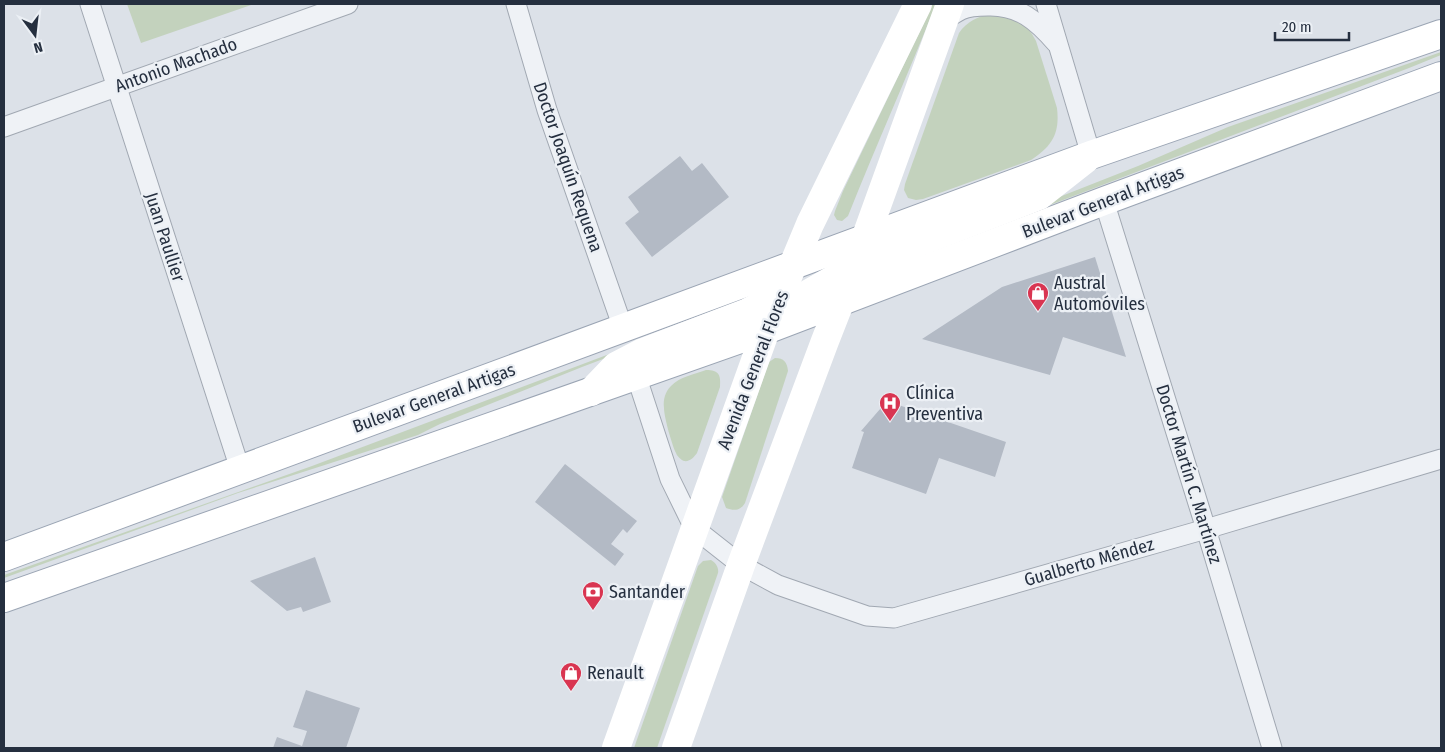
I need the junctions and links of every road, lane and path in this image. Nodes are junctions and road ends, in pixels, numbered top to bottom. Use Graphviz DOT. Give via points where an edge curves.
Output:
graph roads {
  1 [pos="90,4"];
  2 [pos="348,4"];
  3 [pos="516,4"];
  4 [pos="918,4"];
  5 [pos="1046,4"];
  6 [pos="947,12"];
  7 [pos="1441,34"];
  8 [pos="1059,46"];
  9 [pos="1441,76"];
  10 [pos="116,86"];
  11 [pos="4,127"];
  12 [pos="1091,155"];
  13 [pos="1104,201"];
  14 [pos="865,239"];
  15 [pos="794,265"];
  16 [pos="853,268"];
  17 [pos="781,295"];
  18 [pos="840,302"];
  19 [pos="623,328"];
  20 [pos="766,330"];
  21 [pos="636,376"];
  22 [pos="591,392"];
  23 [pos="1441,459"];
  24 [pos="240,469"];
  25 [pos="694,528"];
  26 [pos="1206,529"];
  27 [pos="4,557"];
  28 [pos="741,566"];
  29 [pos="4,598"];
  30 [pos="616,748"];
  31 [pos="676,748"];
  32 [pos="1272,748"];
  1 -- 10 [label="street, Juan Paullier"];
  2 -- 10 [label="street, Antonio Machado"];
  3 -- 19 [label="street, Doctor Joaquín Requena" via="547,110"];
  4 -- 15 [label="main road, Avenida General Flores" via="810,224"];
  5 -- 8 [label="street"];
  6 -- 8 [label="street" via="978,6 1005,6 1034,21"];
  6 -- 14 [label="main road"];
  7 -- 12 [label="main road, Bulevar General Artigas"];
  8 -- 12 [label="street"];
  9 -- 13 [label="main road, Bulevar General Artigas"];
  10 -- 11 [label="street, Antonio Machado"];
  10 -- 24 [label="street, Juan Paullier"];
  12 -- 14 [label="main road, Bulevar General Artigas"];
  12 -- 16 [label="main road, Bulevar General Artigas" via="1039,196"];
  13 -- 18 [label="main road, Bulevar General Artigas"];
  13 -- 26 [label="street, Doctor Martín C. Martínez"];
  14 -- 15 [label="main road, Bulevar General Artigas"];
  14 -- 16 [label="main road"];
  14 -- 17 [label="main road, Bulevar General Artigas" via="845,258"];
  15 -- 17 [label="main road, Avenida General Flores"];
  15 -- 19 [label="main road, Bulevar General Artigas"];
  16 -- 18 [label="main road"];
  16 -- 20 [label="main road, Bulevar General Artigas" via="806,295"];
  17 -- 20 [label="main road, Avenida General Flores"];
  17 -- 22 [label="main road, Bulevar General Artigas" via="748,312 643,352 616,366"];
  18 -- 20 [label="main road, Bulevar General Artigas"];
  18 -- 28 [label="main road"];
  19 -- 24 [label="main road, Bulevar General Artigas"];
  20 -- 21 [label="main road, Bulevar General Artigas"];
  20 -- 25 [label="main road, Avenida General Flores"];
  21 -- 22 [label="main road, Bulevar General Artigas"];
  21 -- 25 [label="street" via="670,479"];
  22 -- 29 [label="main road, Bulevar General Artigas"];
  23 -- 26 [label="street, Gualberto Méndez"];
  24 -- 27 [label="main road, Bulevar General Artigas"];
  25 -- 28 [label="street"];
  25 -- 30 [label="main road, Avenida General Flores"];
  26 -- 28 [label="street, Gualberto Méndez" via="894,618 867,616 778,585"];
  26 -- 32 [label="street, Doctor Martín C. Martínez"];
  28 -- 31 [label="main road"];
}
